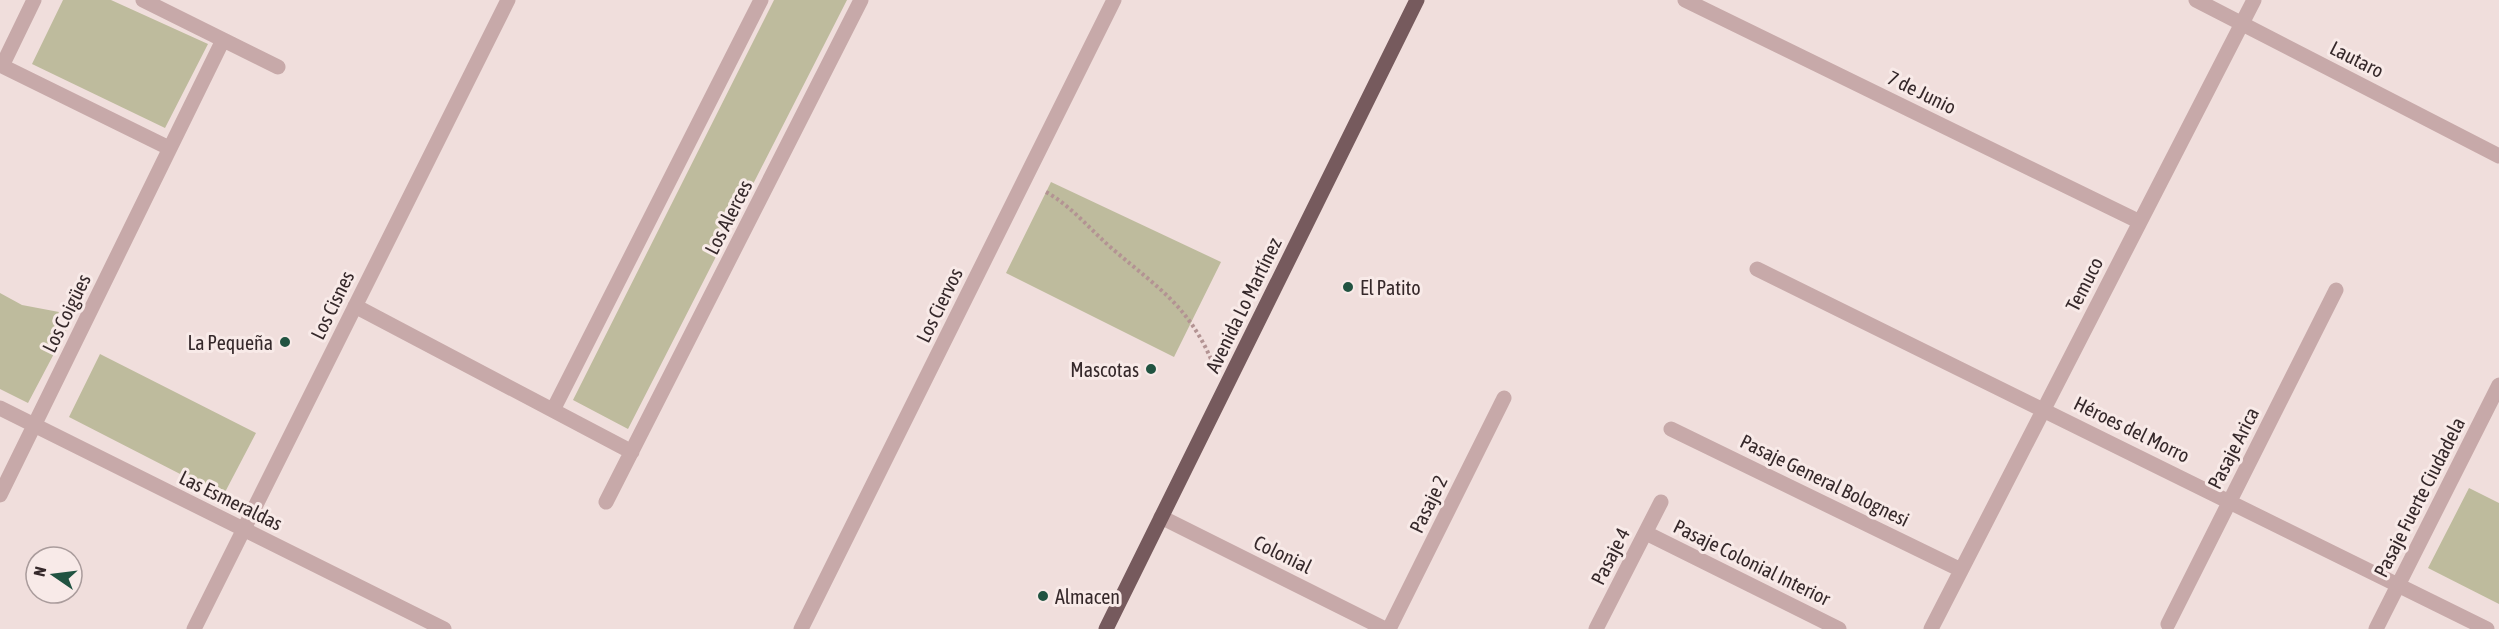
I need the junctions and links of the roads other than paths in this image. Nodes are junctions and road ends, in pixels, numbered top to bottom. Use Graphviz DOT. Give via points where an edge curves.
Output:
graph roads {
  1 [pos="34,0"];
  2 [pos="143,0"];
  3 [pos="508,0"];
  4 [pos="761,0"];
  5 [pos="861,0"];
  6 [pos="1114,0"];
  7 [pos="1417,0"];
  8 [pos="1685,0"];
  9 [pos="2196,0"];
  10 [pos="2254,0"];
  11 [pos="2242,24"];
  12 [pos="223,40"];
  13 [pos="1,65"];
  14 [pos="278,67"];
  15 [pos="169,148"];
  16 [pos="2499,156"];
  17 [pos="2140,222"];
  18 [pos="1757,269"];
  19 [pos="2336,290"];
  20 [pos="355,306"];
  21 [pos="2499,384"];
  22 [pos="1504,398"];
  23 [pos="0,408"];
  24 [pos="2044,409"];
  25 [pos="553,411"];
  26 [pos="35,425"];
  27 [pos="1671,429"];
  28 [pos="632,452"];
  29 [pos="0,495"];
  30 [pos="2230,501"];
  31 [pos="606,502"];
  32 [pos="1661,502"];
  33 [pos="1161,517"];
  34 [pos="244,529"];
  35 [pos="1646,532"];
  36 [pos="1961,570"];
  37 [pos="2398,585"];
  38 [pos="2168,624"];
  39 [pos="194,629"];
  40 [pos="444,629"];
  41 [pos="801,629"];
  42 [pos="1106,629"];
  43 [pos="1387,629"];
  44 [pos="1596,629"];
  45 [pos="1839,629"];
  46 [pos="1931,629"];
  47 [pos="2376,629"];
  48 [pos="2487,629"];
  1 -- 13 [label="street"];
  2 -- 12 [label="street"];
  3 -- 20 [label="street, Los Cisnes"];
  4 -- 25 [label="street"];
  5 -- 28 [label="street, Los Alerces"];
  6 -- 41 [label="street, Los Ciervos"];
  7 -- 33 [label="main road, Avenida Lo Martínez"];
  8 -- 17 [label="street, 7 de Junio"];
  9 -- 11 [label="street, Lautaro"];
  10 -- 11 [label="street, Temuco"];
  11 -- 16 [label="street, Lautaro"];
  11 -- 17 [label="street, Temuco"];
  12 -- 14 [label="street"];
  12 -- 15 [label="street, Los Coigües"];
  13 -- 15 [label="street"];
  15 -- 26 [label="street, Los Coigües"];
  17 -- 24 [label="street, Temuco"];
  18 -- 24 [label="street, Héroes del Morro"];
  19 -- 30 [label="street, Pasaje Arica"];
  20 -- 25 [label="street"];
  20 -- 34 [label="street, Los Cisnes"];
  21 -- 37 [label="street, Pasaje Fuerte Ciudadela"];
  22 -- 43 [label="street, Pasaje 2"];
  23 -- 26 [label="street, Las Esmeraldas"];
  24 -- 30 [label="street, Héroes del Morro"];
  24 -- 36 [label="street, Temuco"];
  25 -- 28 [label="street"];
  26 -- 29 [label="street, Los Coigües"];
  26 -- 34 [label="street, Las Esmeraldas"];
  27 -- 36 [label="street, Pasaje General Bolognesi"];
  28 -- 31 [label="street, Los Alerces"];
  30 -- 37 [label="street, Héroes del Morro"];
  30 -- 38 [label="street, Pasaje Arica"];
  32 -- 35 [label="street, Pasaje 4"];
  33 -- 42 [label="main road, Avenida Lo Martínez"];
  33 -- 43 [label="street, Colonial"];
  34 -- 39 [label="street, Los Cisnes"];
  34 -- 40 [label="street, Las Esmeraldas"];
  35 -- 44 [label="street, Pasaje 4"];
  35 -- 45 [label="street, Pasaje Colonial Interior"];
  36 -- 46 [label="street, Temuco"];
  37 -- 47 [label="street, Pasaje Fuerte Ciudadela"];
  37 -- 48 [label="street, Héroes del Morro"];
}
